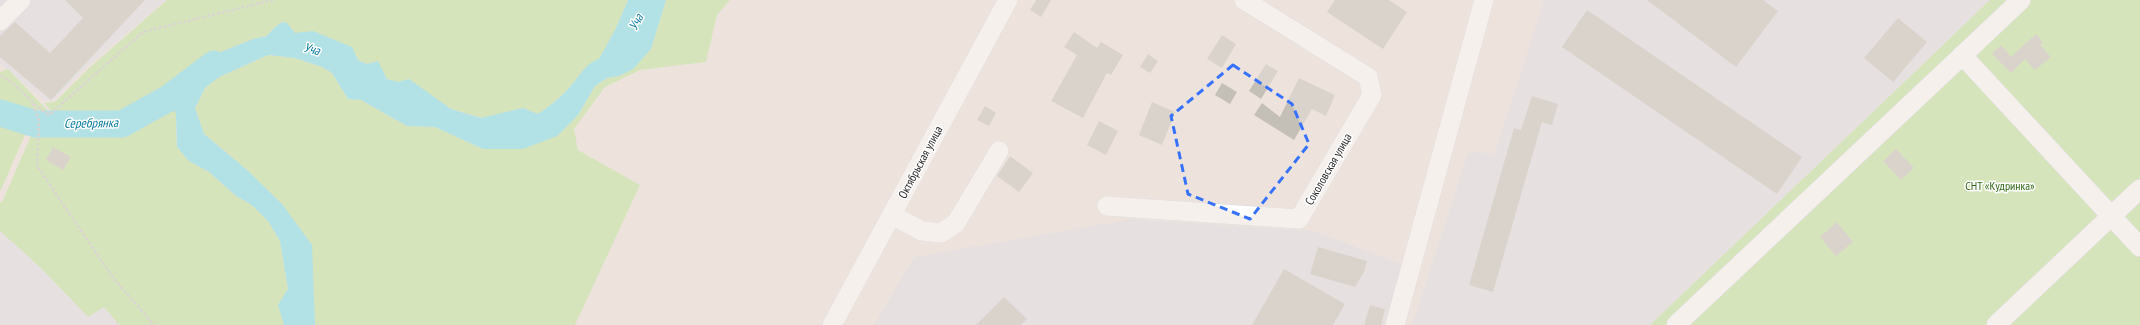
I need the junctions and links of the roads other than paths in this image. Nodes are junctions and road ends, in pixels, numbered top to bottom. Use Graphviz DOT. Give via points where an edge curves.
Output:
graph roads {
  1 [pos="21,0"];
  2 [pos="1008,0"];
  3 [pos="1244,0"];
  4 [pos="1484,0"];
  5 [pos="2021,0"];
  6 [pos="0,21"];
  7 [pos="1962,55"];
  8 [pos="998,151"];
  9 [pos="2140,190"];
  10 [pos="1107,206"];
  11 [pos="892,215"];
  12 [pos="2111,217"];
  13 [pos="2140,247"];
  14 [pos="832,325"];
  15 [pos="1395,325"];
  16 [pos="1676,325"];
  17 [pos="1996,325"];
  1 -- 6 [label="street"];
  2 -- 11 [label="street, Октябрьская улица"];
  3 -- 10 [label="street, Соколовская улица" via="1368,77 1372,94 1299,219"];
  4 -- 15 [label="street"];
  5 -- 7 [label="street"];
  7 -- 12 [label="street"];
  7 -- 16 [label="street"];
  8 -- 11 [label="street" via="956,223 941,233 922,231"];
  9 -- 12 [label="street"];
  11 -- 14 [label="street, Октябрьская улица"];
  12 -- 13 [label="street"];
  12 -- 17 [label="street"];
}
